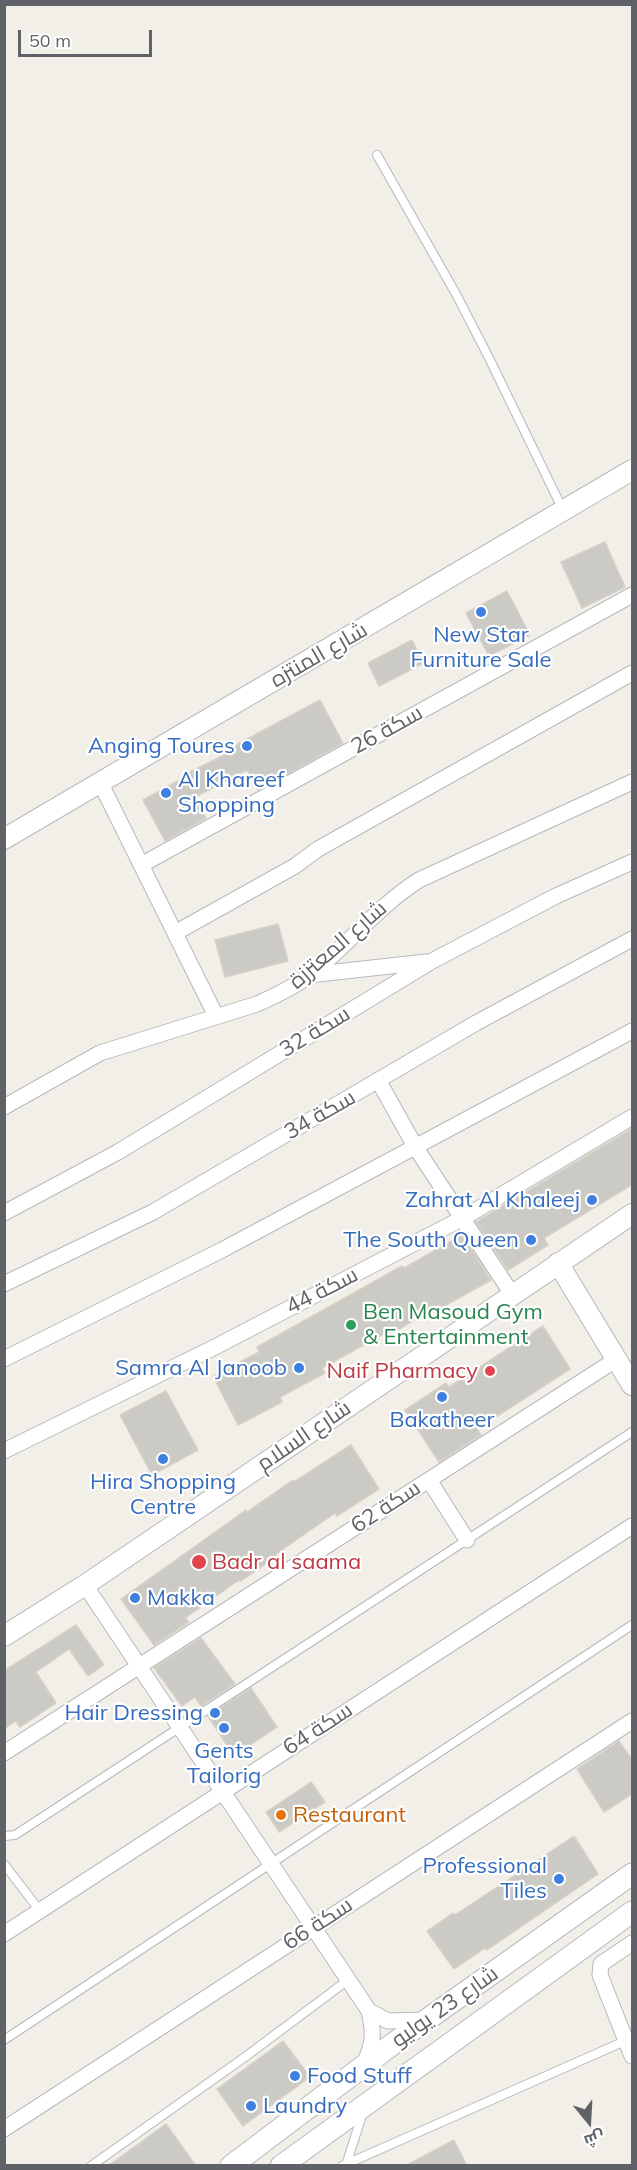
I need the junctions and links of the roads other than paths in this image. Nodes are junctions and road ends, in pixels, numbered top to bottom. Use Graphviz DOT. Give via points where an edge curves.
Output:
graph roads {
  1 [pos="377,155"];
  2 [pos="633,470"];
  3 [pos="563,512"];
  4 [pos="633,596"];
  5 [pos="633,673"];
  6 [pos="633,782"];
  7 [pos="100,784"];
  8 [pos="4,838"];
  9 [pos="633,862"];
  10 [pos="141,864"];
  11 [pos="175,933"];
  12 [pos="633,939"];
  13 [pos="432,961"];
  14 [pos="309,975"];
  15 [pos="216,1016"];
  16 [pos="633,1031"];
  17 [pos="378,1080"];
  18 [pos="4,1107"];
  19 [pos="633,1118"];
  20 [pos="416,1148"];
  21 [pos="4,1213"];
  22 [pos="463,1218"];
  23 [pos="630,1221"];
  24 [pos="558,1263"];
  25 [pos="4,1284"];
  26 [pos="512,1294"];
  27 [pos="4,1359"];
  28 [pos="617,1359"];
  29 [pos="633,1385"];
  30 [pos="633,1432"];
  31 [pos="4,1451"];
  32 [pos="429,1480"];
  33 [pos="633,1526"];
  34 [pos="467,1540"];
  35 [pos="85,1585"];
  36 [pos="633,1625"];
  37 [pos="4,1636"];
  38 [pos="139,1666"];
  39 [pos="633,1720"];
  40 [pos="180,1727"];
  41 [pos="4,1753"];
  42 [pos="223,1791"];
  43 [pos="4,1836"];
  44 [pos="4,1864"];
  45 [pos="271,1864"];
  46 [pos="633,1874"];
  47 [pos="40,1911"];
  48 [pos="633,1912"];
  49 [pos="313,1928"];
  50 [pos="4,1934"];
  51 [pos="633,1943"];
  52 [pos="348,1980"];
  53 [pos="369,2011"];
  54 [pos="426,2020"];
  55 [pos="4,2040"];
  56 [pos="625,2040"];
  57 [pos="633,2056"];
  58 [pos="364,2065"];
  59 [pos="366,2105"];
  60 [pos="4,2128"];
  61 [pos="344,2164"];
  62 [pos="91,2166"];
  63 [pos="231,2166"];
  64 [pos="281,2166"];
  1 -- 3 [label="lane" via="475,331"];
  2 -- 3 [label="street, شارع المنتزه"];
  3 -- 7 [label="street, شارع المنتزه"];
  4 -- 10 [label="street, سكة 26"];
  5 -- 11 [label="street"];
  6 -- 14 [label="street, شارع المعتززة" via="419,880 396,894"];
  7 -- 8 [label="street, شارع المنتزه"];
  7 -- 10 [label="street"];
  9 -- 13 [label="street, سكة 32" via="556,896"];
  10 -- 11 [label="street"];
  11 -- 15 [label="street"];
  12 -- 17 [label="street, سكة 34"];
  13 -- 14 [label="street"];
  13 -- 21 [label="street, سكة 32" via="118,1152"];
  14 -- 15 [label="street, شارع المعتززة" via="257,1004"];
  15 -- 18 [label="street, شارع المعتززة" via="100,1053"];
  16 -- 20 [label="street"];
  17 -- 20 [label="street"];
  17 -- 25 [label="street, سكة 34" via="153,1212"];
  19 -- 22 [label="street, سكة 44"];
  20 -- 22 [label="street"];
  20 -- 27 [label="street"];
  22 -- 26 [label="street"];
  22 -- 31 [label="street, سكة 44"];
  23 -- 24 [label="street, شارع السلام"];
  24 -- 26 [label="street, شارع السلام"];
  24 -- 28 [label="street"];
  26 -- 35 [label="street, شارع السلام"];
  28 -- 29 [label="street"];
  28 -- 32 [label="street, سكة 62"];
  30 -- 34 [label="lane"];
  32 -- 34 [label="street"];
  32 -- 38 [label="street, سكة 62"];
  33 -- 42 [label="street, سكة 64"];
  34 -- 40 [label="lane"];
  35 -- 37 [label="street, شارع السلام"];
  35 -- 38 [label="street"];
  36 -- 45 [label="lane"];
  38 -- 40 [label="street"];
  38 -- 41 [label="street, سكة 62"];
  39 -- 49 [label="street, سكة 66"];
  40 -- 42 [label="street"];
  40 -- 43 [label="lane" via="15,1835"];
  42 -- 45 [label="street"];
  42 -- 47 [label="street, سكة 64"];
  44 -- 47 [label="lane"];
  45 -- 49 [label="street"];
  45 -- 55 [label="lane"];
  46 -- 54 [label="main road, شارع 23 يوليو"];
  47 -- 50 [label="street, سكة 64"];
  48 -- 59 [label="main road, شارع 23 يوليو"];
  49 -- 52 [label="street"];
  49 -- 60 [label="street, سكة 66"];
  51 -- 56 [label="street" via="601,1964 600,1971"];
  52 -- 53 [label="street"];
  52 -- 62 [label="lane"];
  53 -- 54 [label="street" via="388,2021"];
  53 -- 58 [label="street" via="374,2030"];
  54 -- 58 [label="main road, شارع 23 يوليو"];
  56 -- 57 [label="street"];
  56 -- 61 [label="lane"];
  58 -- 63 [label="main road, شارع 23 يوليو"];
  59 -- 61 [label="lane"];
  59 -- 64 [label="main road, شارع 23 يوليو"];
}
